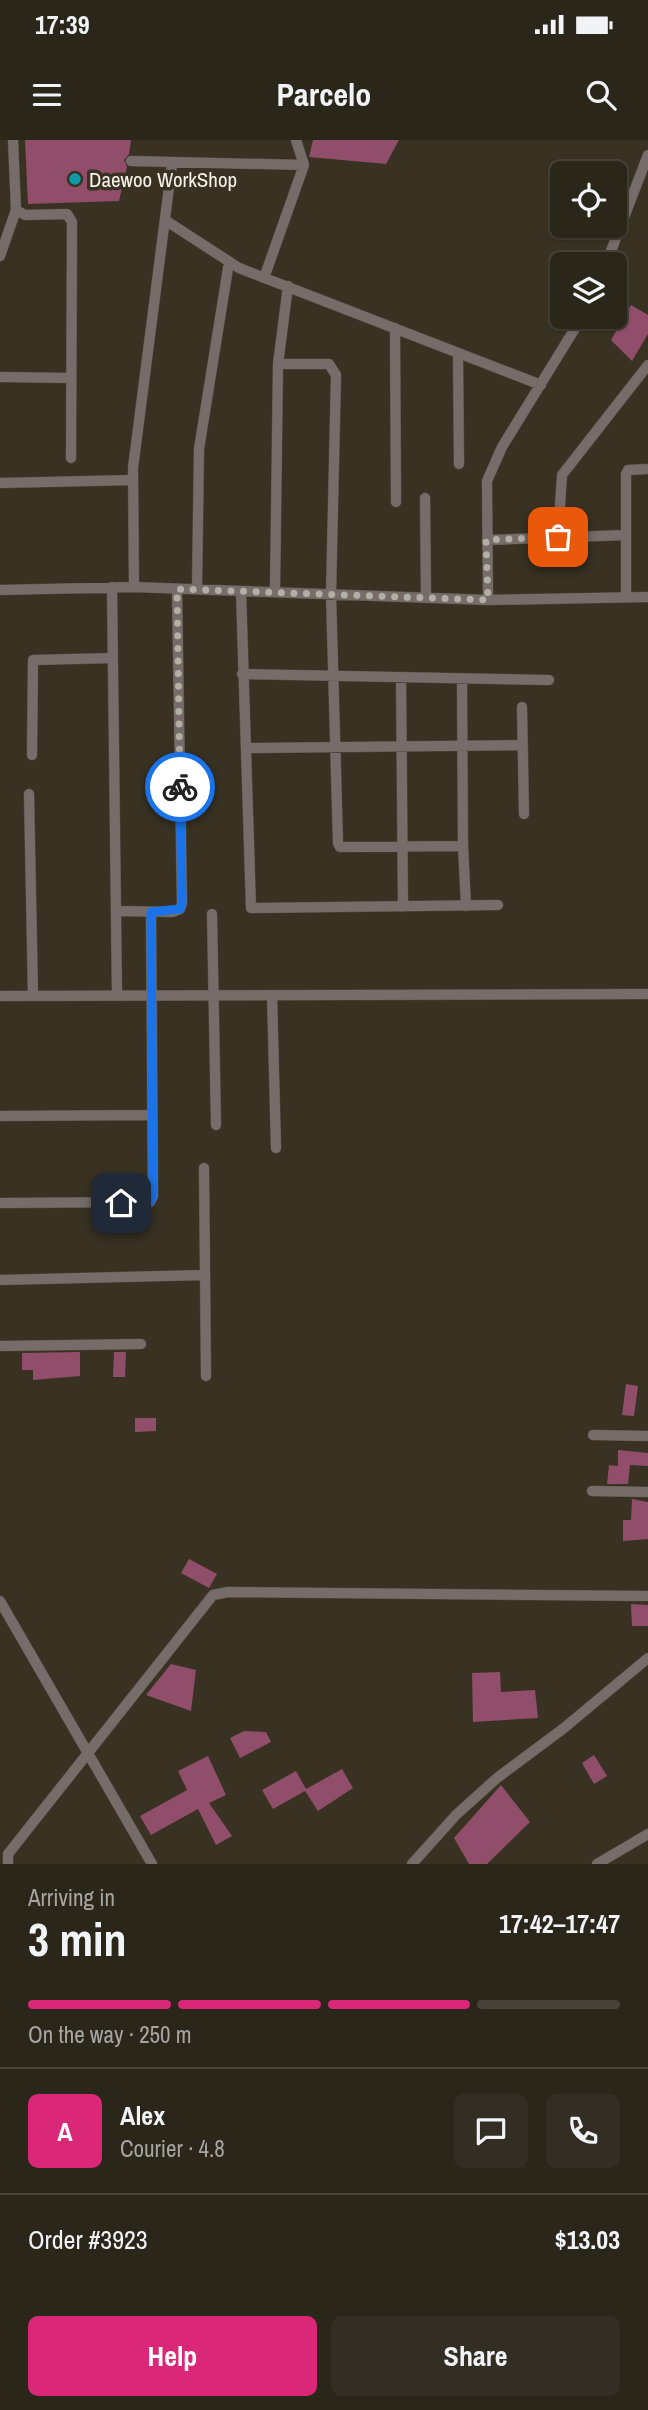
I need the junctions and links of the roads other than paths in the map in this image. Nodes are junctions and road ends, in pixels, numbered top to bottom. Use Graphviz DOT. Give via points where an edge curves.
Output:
graph roads {
  1 [pos="13,140"];
  2 [pos="296,140"];
  3 [pos="648,155"];
  4 [pos="131,161"];
  5 [pos="172,163"];
  6 [pos="304,165"];
  7 [pos="16,210"];
  8 [pos="165,220"];
  9 [pos="611,252"];
  10 [pos="0,256"];
  11 [pos="229,262"];
  12 [pos="264,278"];
  13 [pos="288,286"];
  14 [pos="395,328"];
  15 [pos="575,329"];
  16 [pos="458,353"];
  17 [pos="278,364"];
  18 [pos="648,365"];
  19 [pos="0,377"];
  20 [pos="71,378"];
  21 [pos="541,385"];
  22 [pos="71,458"];
  23 [pos="459,464"];
  24 [pos="647,467"];
  25 [pos="133,480"];
  26 [pos="0,483"];
  27 [pos="425,498"];
  28 [pos="396,502"];
  29 [pos="626,535"];
  30 [pos="558,537"];
  31 [pos="486,540"];
  32 [pos="112,587"];
  33 [pos="134,587"];
  34 [pos="177,589"];
  35 [pos="197,589"];
  36 [pos="0,590"];
  37 [pos="241,591"];
  38 [pos="275,592"];
  39 [pos="331,594"];
  40 [pos="626,597"];
  41 [pos="648,597"];
  42 [pos="426,598"];
  43 [pos="488,600"];
  44 [pos="113,658"];
  45 [pos="242,674"];
  46 [pos="334,676"];
  47 [pos="401,677"];
  48 [pos="462,679"];
  49 [pos="548,680"];
  50 [pos="523,707"];
  51 [pos="523,746"];
  52 [pos="336,747"];
  53 [pos="401,747"];
  54 [pos="462,747"];
  55 [pos="246,748"];
  56 [pos="32,755"];
  57 [pos="29,794"];
  58 [pos="524,814"];
  59 [pos="463,846"];
  60 [pos="402,847"];
  61 [pos="498,905"];
  62 [pos="466,906"];
  63 [pos="403,907"];
  64 [pos="116,911"];
  65 [pos="151,912"];
  66 [pos="212,914"];
  67 [pos="648,994"];
  68 [pos="272,995"];
  69 [pos="0,996"];
  70 [pos="33,996"];
  71 [pos="117,996"];
  72 [pos="151,996"];
  73 [pos="213,996"];
  74 [pos="152,1115"];
  75 [pos="0,1116"];
  76 [pos="216,1125"];
  77 [pos="276,1148"];
  78 [pos="204,1168"];
  79 [pos="0,1203"];
  80 [pos="205,1275"];
  81 [pos="0,1280"];
  82 [pos="141,1344"];
  83 [pos="0,1346"];
  84 [pos="206,1376"];
  85 [pos="593,1435"];
  86 [pos="648,1436"];
  87 [pos="592,1491"];
  88 [pos="648,1492"];
  89 [pos="648,1596"];
  90 [pos="0,1601"];
  91 [pos="648,1658"];
  92 [pos="87,1752"];
  93 [pos="648,1834"];
  94 [pos="8,1864"];
  95 [pos="152,1864"];
  96 [pos="412,1864"];
  97 [pos="597,1864"];
  1 -- 7 [label="street"];
  2 -- 6 [label="street"];
  3 -- 9 [label="street"];
  4 -- 5 [label="street"];
  5 -- 6 [label="street"];
  5 -- 8 [label="street"];
  6 -- 12 [label="street"];
  7 -- 10 [label="street"];
  7 -- 20 [label="street" via="25,215 67,214 71,218"];
  8 -- 11 [label="street"];
  8 -- 25 [label="street"];
  11 -- 12 [label="street"];
  11 -- 35 [label="street" via="199,449"];
  12 -- 13 [label="street"];
  13 -- 14 [label="street"];
  13 -- 17 [label="street"];
  14 -- 16 [label="street"];
  14 -- 28 [label="street"];
  15 -- 21 [label="street"];
  16 -- 21 [label="street"];
  16 -- 23 [label="street"];
  17 -- 38 [label="street"];
  17 -- 39 [label="street" via="330,365 336,375"];
  18 -- 30 [label="street" via="562,475"];
  19 -- 20 [label="street"];
  20 -- 22 [label="street"];
  21 -- 31 [label="street" via="502,447 487,481"];
  24 -- 29 [label="street" via="626,474"];
  25 -- 26 [label="street"];
  25 -- 33 [label="street"];
  27 -- 42 [label="street"];
  29 -- 30 [label="street"];
  29 -- 40 [label="street"];
  30 -- 31 [label="street"];
  31 -- 43 [label="street"];
  32 -- 33 [label="street"];
  32 -- 36 [label="street"];
  32 -- 44 [label="street"];
  33 -- 34 [label="street"];
  34 -- 35 [label="street"];
  34 -- 65 [label="street" via="182,903 173,912"];
  35 -- 37 [label="street"];
  37 -- 38 [label="street"];
  37 -- 45 [label="street"];
  38 -- 39 [label="street"];
  39 -- 42 [label="street"];
  39 -- 46 [label="street"];
  40 -- 41 [label="street"];
  40 -- 43 [label="street"];
  42 -- 43 [label="street"];
  44 -- 56 [label="street" via="33,660"];
  44 -- 64 [label="street"];
  45 -- 46 [label="street"];
  45 -- 55 [label="street"];
  46 -- 47 [label="street"];
  46 -- 52 [label="street"];
  47 -- 48 [label="street"];
  47 -- 53 [label="street"];
  48 -- 49 [label="street"];
  48 -- 54 [label="street"];
  50 -- 51 [label="street"];
  51 -- 54 [label="street"];
  51 -- 58 [label="street"];
  52 -- 53 [label="street"];
  52 -- 55 [label="street"];
  52 -- 60 [label="street" via="340,847"];
  53 -- 54 [label="street"];
  53 -- 60 [label="street"];
  54 -- 59 [label="street"];
  55 -- 63 [label="street" via="251,908"];
  57 -- 70 [label="street"];
  59 -- 60 [label="street"];
  59 -- 62 [label="street"];
  60 -- 63 [label="street"];
  61 -- 62 [label="street"];
  62 -- 63 [label="street"];
  64 -- 65 [label="street"];
  64 -- 71 [label="street"];
  65 -- 72 [label="street"];
  66 -- 73 [label="street"];
  67 -- 68 [label="street"];
  68 -- 73 [label="street"];
  68 -- 77 [label="street"];
  69 -- 70 [label="street"];
  70 -- 71 [label="street"];
  71 -- 72 [label="street"];
  72 -- 73 [label="street"];
  72 -- 74 [label="street"];
  73 -- 76 [label="street"];
  74 -- 75 [label="street"];
  74 -- 79 [label="street" via="150,1202"];
  78 -- 80 [label="street"];
  80 -- 81 [label="street"];
  80 -- 84 [label="street"];
  82 -- 83 [label="street"];
  85 -- 86 [label="street"];
  87 -- 88 [label="street"];
  89 -- 92 [label="street" via="213,1595"];
  90 -- 92 [label="street"];
  91 -- 96 [label="street" via="565,1728 496,1778"];
  92 -- 94 [label="street" via="8,1854"];
  92 -- 95 [label="street"];
  93 -- 97 [label="street"];
}
